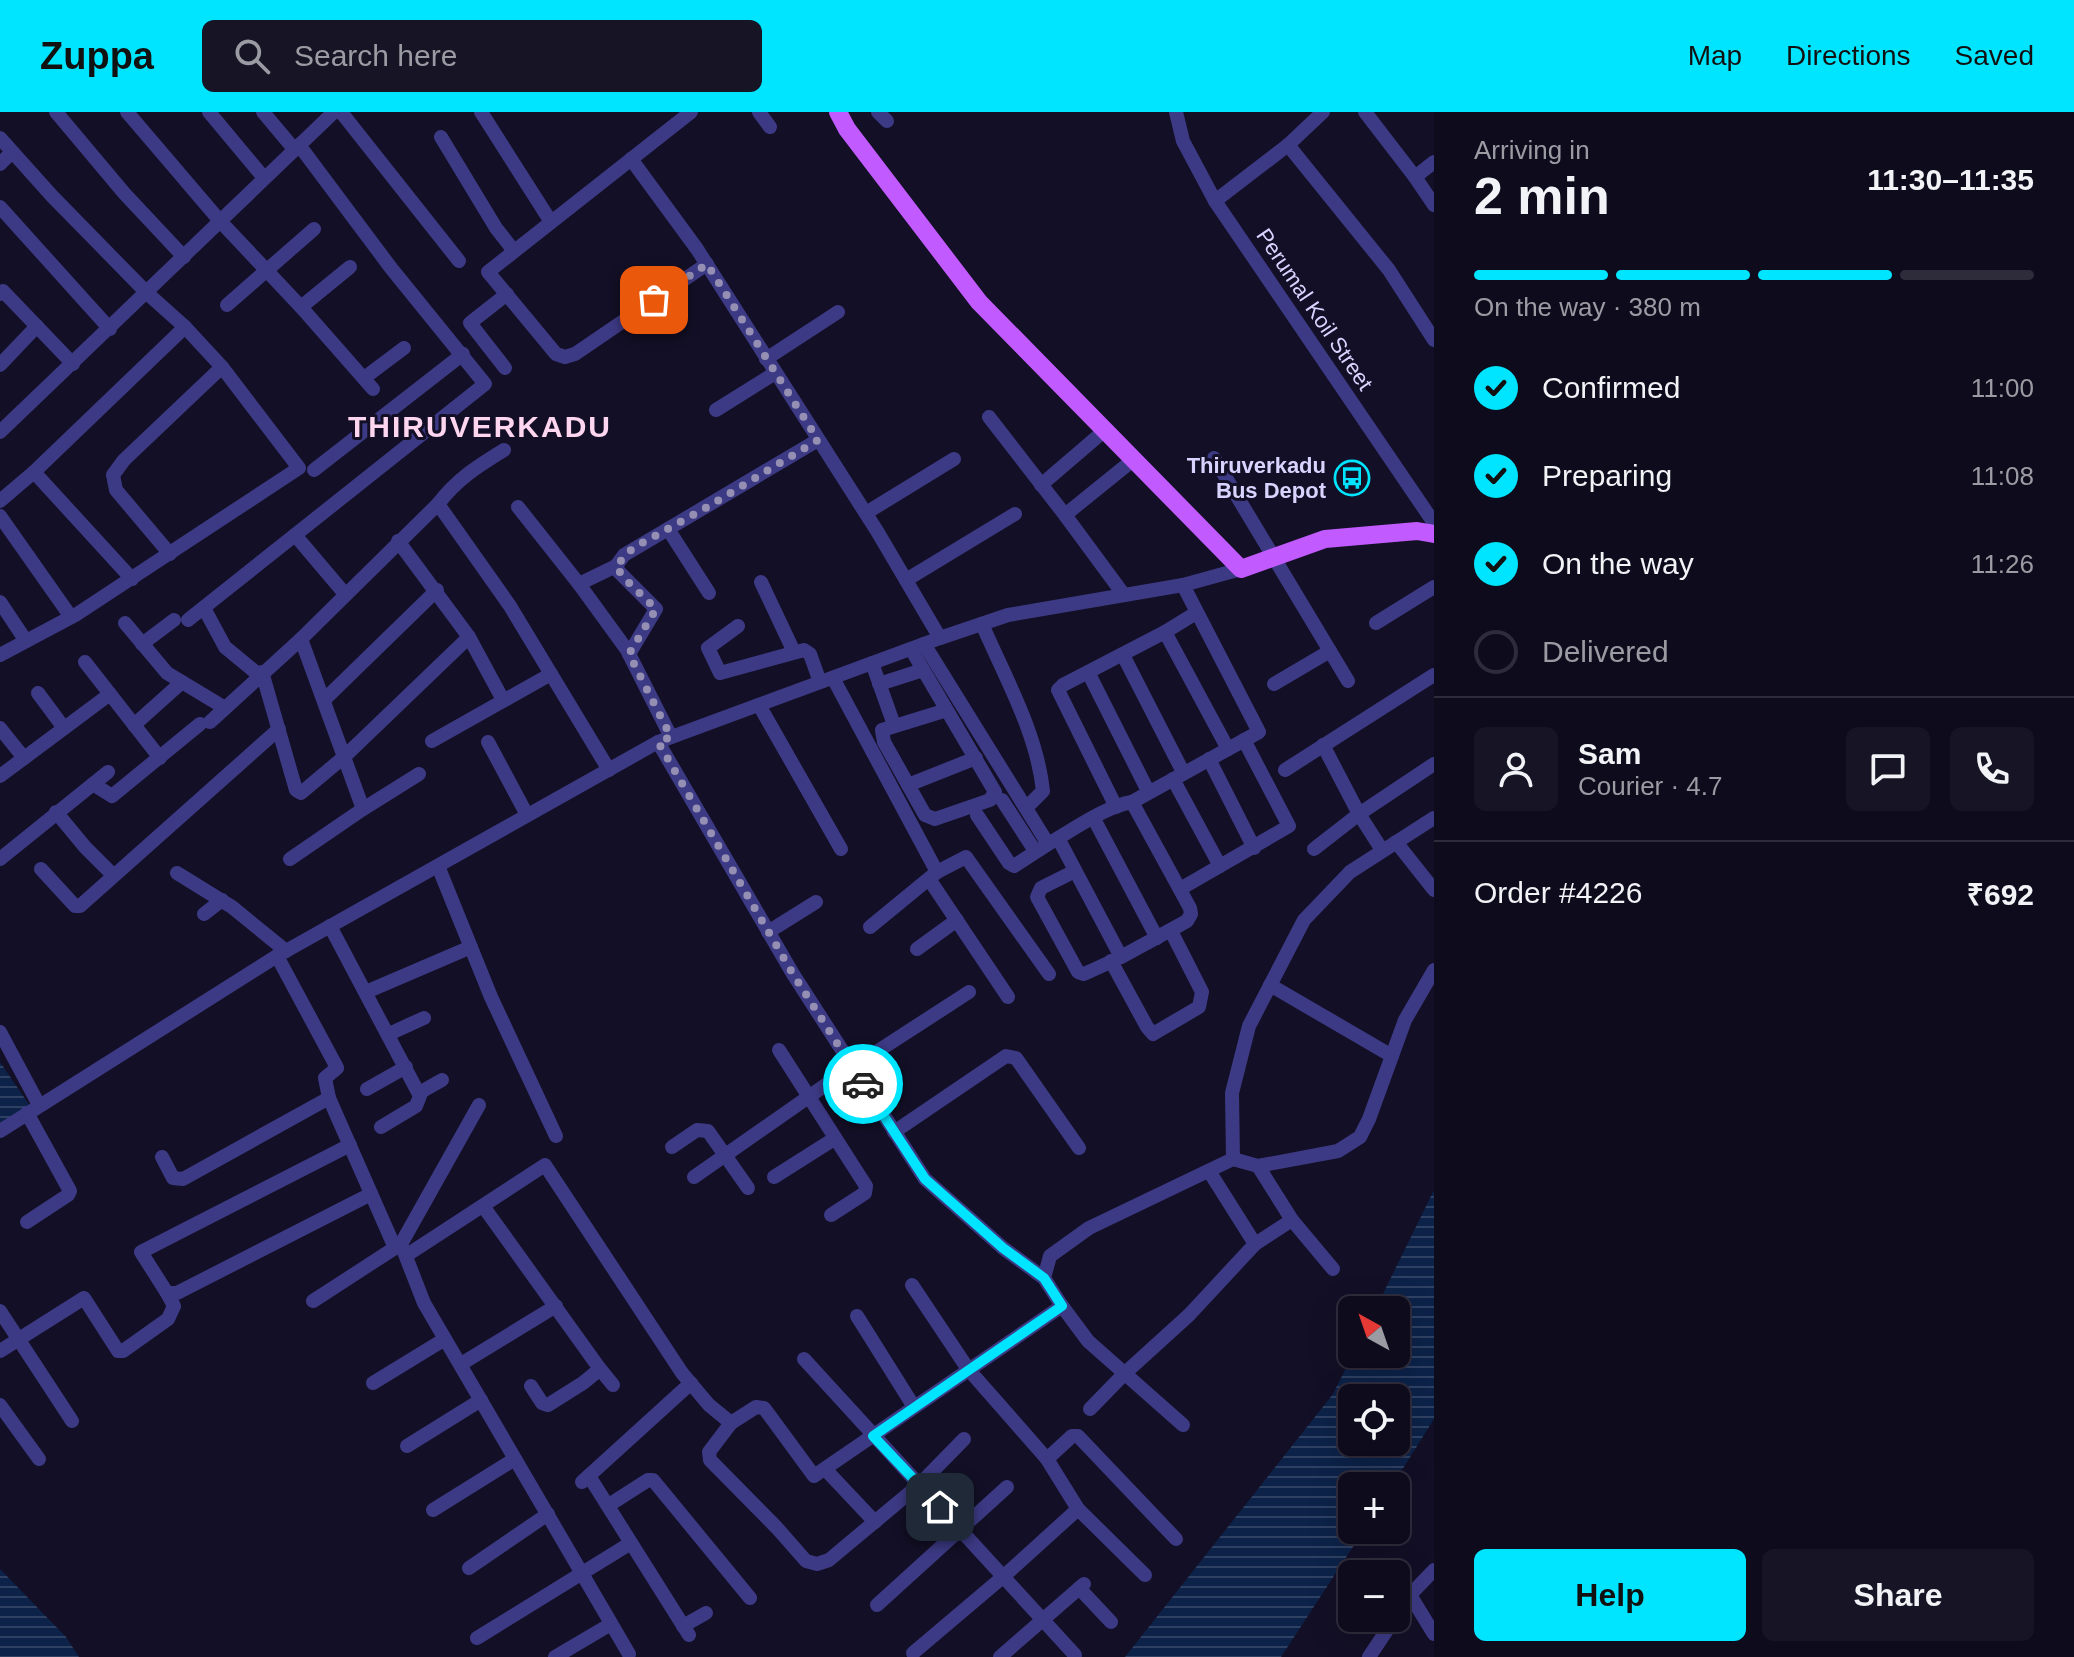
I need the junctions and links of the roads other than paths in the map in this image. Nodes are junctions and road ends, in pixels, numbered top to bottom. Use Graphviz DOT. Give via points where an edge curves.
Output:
graph roads {
  1 [pos="56,112"];
  2 [pos="127,112"];
  3 [pos="209,112"];
  4 [pos="263,112"];
  5 [pos="334,112"];
  6 [pos="341,112"];
  7 [pos="481,112"];
  8 [pos="691,112"];
  9 [pos="759,112"];
  10 [pos="1176,112"];
  11 [pos="1323,112"];
  12 [pos="1365,112"];
  13 [pos="841,114"];
  14 [pos="770,127"];
  15 [pos="441,137"];
  16 [pos="0,138"];
  17 [pos="1288,145"];
  18 [pos="297,147"];
  19 [pos="12,152"];
  20 [pos="631,159"];
  21 [pos="1434,162"];
  22 [pos="0,164"];
  23 [pos="1415,177"];
  24 [pos="264,178"];
  25 [pos="1215,201"];
  26 [pos="1434,205"];
  27 [pos="0,207"];
  28 [pos="220,221"];
  29 [pos="551,222"];
  30 [pos="314,229"];
  31 [pos="514,251"];
  32 [pos="184,257"];
  33 [pos="459,261"];
  34 [pos="707,264"];
  35 [pos="350,267"];
  36 [pos="267,271"];
  37 [pos="1,291"];
  38 [pos="147,293"];
  39 [pos="507,294"];
  40 [pos="227,305"];
  41 [pos="301,307"];
  42 [pos="838,312"];
  43 [pos="37,326"];
  44 [pos="185,327"];
  45 [pos="110,329"];
  46 [pos="1434,340"];
  47 [pos="404,348"];
  48 [pos="463,354"];
  49 [pos="73,364"];
  50 [pos="0,365"];
  51 [pos="770,366"];
  52 [pos="222,367"];
  53 [pos="505,368"];
  54 [pos="716,410"];
  55 [pos="989,417"];
  56 [pos="1104,431"];
  57 [pos="0,432"];
  58 [pos="818,440"];
  59 [pos="504,450"];
  60 [pos="1214,458"];
  61 [pos="954,459"];
  62 [pos="1133,460"];
  63 [pos="314,470"];
  64 [pos="34,472"];
  65 [pos="1041,485"];
  66 [pos="0,501"];
  67 [pos="438,504"];
  68 [pos="518,507"];
  69 [pos="866,513"];
  70 [pos="1015,514"];
  71 [pos="1065,515"];
  72 [pos="0,516"];
  73 [pos="1434,523"];
  74 [pos="668,529"];
  75 [pos="1434,534"];
  76 [pos="295,535"];
  77 [pos="398,541"];
  78 [pos="170,554"];
  79 [pos="1273,557"];
  80 [pos="616,566"];
  81 [pos="1241,569"];
  82 [pos="132,579"];
  83 [pos="906,580"];
  84 [pos="761,582"];
  85 [pos="579,584"];
  86 [pos="1183,585"];
  87 [pos="1434,587"];
  88 [pos="437,590"];
  89 [pos="709,593"];
  90 [pos="345,594"];
  91 [pos="1124,595"];
  92 [pos="0,602"];
  93 [pos="204,608"];
  94 [pos="1196,613"];
  95 [pos="71,617"];
  96 [pos="125,623"];
  97 [pos="1376,623"];
  98 [pos="982,624"];
  99 [pos="738,626"];
  100 [pos="1165,632"];
  101 [pos="469,637"];
  102 [pos="940,638"];
  103 [pos="301,639"];
  104 [pos="26,641"];
  105 [pos="142,644"];
  106 [pos="918,646"];
  107 [pos="1330,651"];
  108 [pos="794,652"];
  109 [pos="629,654"];
  110 [pos="0,655"];
  111 [pos="1123,655"];
  112 [pos="85,662"];
  113 [pos="872,663"];
  114 [pos="923,670"];
  115 [pos="1088,672"];
  116 [pos="261,674"];
  117 [pos="551,674"];
  118 [pos="1434,675"];
  119 [pos="826,680"];
  120 [pos="1348,681"];
  121 [pos="182,682"];
  122 [pos="879,684"];
  123 [pos="1274,684"];
  124 [pos="38,693"];
  125 [pos="110,694"];
  126 [pos="324,700"];
  127 [pos="503,700"];
  128 [pos="759,705"];
  129 [pos="225,708"];
  130 [pos="947,710"];
  131 [pos="134,725"];
  132 [pos="894,725"];
  133 [pos="0,728"];
  134 [pos="64,728"];
  135 [pos="279,729"];
  136 [pos="664,740"];
  137 [pos="1244,740"];
  138 [pos="432,741"];
  139 [pos="488,742"];
  140 [pos="1323,745"];
  141 [pos="1228,749"];
  142 [pos="344,757"];
  143 [pos="24,758"];
  144 [pos="160,758"];
  145 [pos="976,758"];
  146 [pos="1209,759"];
  147 [pos="1434,764"];
  148 [pos="609,770"];
  149 [pos="1285,770"];
  150 [pos="108,772"];
  151 [pos="419,774"];
  152 [pos="0,776"];
  153 [pos="1178,776"];
  154 [pos="93,784"];
  155 [pos="908,785"];
  156 [pos="1148,791"];
  157 [pos="1002,800"];
  158 [pos="1132,802"];
  159 [pos="1116,807"];
  160 [pos="1026,808"];
  161 [pos="363,809"];
  162 [pos="56,812"];
  163 [pos="1359,814"];
  164 [pos="527,815"];
  165 [pos="977,815"];
  166 [pos="1434,818"];
  167 [pos="1094,819"];
  168 [pos="1396,842"];
  169 [pos="1047,844"];
  170 [pos="1254,848"];
  171 [pos="841,849"];
  172 [pos="1314,849"];
  173 [pos="1382,850"];
  174 [pos="0,859"];
  175 [pos="290,859"];
  176 [pos="438,866"];
  177 [pos="1220,866"];
  178 [pos="41,869"];
  179 [pos="1075,871"];
  180 [pos="177,873"];
  181 [pos="113,875"];
  182 [pos="933,875"];
  183 [pos="1180,889"];
  184 [pos="1434,890"];
  185 [pos="222,900"];
  186 [pos="816,902"];
  187 [pos="204,914"];
  188 [pos="957,920"];
  189 [pos="330,926"];
  190 [pos="870,927"];
  191 [pos="1171,931"];
  192 [pos="768,932"];
  193 [pos="1157,938"];
  194 [pos="471,947"];
  195 [pos="917,949"];
  196 [pos="281,954"];
  197 [pos="1116,959"];
  198 [pos="1434,970"];
  199 [pos="1049,974"];
  200 [pos="1270,985"];
  201 [pos="366,992"];
  202 [pos="969,992"];
  203 [pos="1008,997"];
  204 [pos="424,1018"];
  205 [pos="0,1032"];
  206 [pos="389,1034"];
  207 [pos="779,1050"];
  208 [pos="1392,1056"];
  209 [pos="406,1067"];
  210 [pos="852,1068"];
  211 [pos="442,1080"];
  212 [pos="367,1089"];
  213 [pos="419,1093"];
  214 [pos="329,1098"];
  215 [pos="807,1098"];
  216 [pos="479,1105"];
  217 [pos="33,1109"];
  218 [pos="381,1127"];
  219 [pos="0,1131"];
  220 [pos="894,1132"];
  221 [pos="556,1136"];
  222 [pos="834,1139"];
  223 [pos="350,1145"];
  224 [pos="672,1147"];
  225 [pos="1079,1148"];
  226 [pos="725,1155"];
  227 [pos="162,1157"];
  228 [pos="1233,1159"];
  229 [pos="1258,1166"];
  230 [pos="1209,1171"];
  231 [pos="694,1177"];
  232 [pos="774,1177"];
  233 [pos="748,1188"];
  234 [pos="371,1194"];
  235 [pos="483,1206"];
  236 [pos="831,1215"];
  237 [pos="1292,1220"];
  238 [pos="27,1222"];
  239 [pos="1255,1244"];
  240 [pos="401,1249"];
  241 [pos="1333,1269"];
  242 [pos="1044,1278"];
  243 [pos="912,1285"];
  244 [pos="167,1293"];
  245 [pos="313,1301"];
  246 [pos="556,1306"];
  247 [pos="1062,1306"];
  248 [pos="0,1311"];
  249 [pos="857,1316"];
  250 [pos="17,1338"];
  251 [pos="445,1339"];
  252 [pos="0,1351"];
  253 [pos="804,1359"];
  254 [pos="461,1364"];
  255 [pos="600,1369"];
  256 [pos="968,1369"];
  257 [pos="1126,1372"];
  258 [pos="373,1383"];
  259 [pos="691,1383"];
  260 [pos="613,1385"];
  261 [pos="531,1386"];
  262 [pos="481,1400"];
  263 [pos="0,1405"];
  264 [pos="914,1407"];
  265 [pos="1090,1409"];
  266 [pos="72,1421"];
  267 [pos="731,1423"];
  268 [pos="1183,1425"];
  269 [pos="873,1436"];
  270 [pos="964,1439"];
  271 [pos="407,1446"];
  272 [pos="39,1459"];
  273 [pos="515,1459"];
  274 [pos="1047,1459"];
  275 [pos="825,1469"];
  276 [pos="920,1484"];
  277 [pos="1007,1487"];
  278 [pos="609,1505"];
  279 [pos="1078,1509"];
  280 [pos="433,1510"];
  281 [pos="548,1514"];
  282 [pos="875,1522"];
  283 [pos="961,1530"];
  284 [pos="1176,1539"];
  285 [pos="626,1546"];
  286 [pos="469,1568"];
  287 [pos="1434,1570"];
  288 [pos="581,1572"];
  289 [pos="1145,1575"];
  290 [pos="1004,1576"];
  291 [pos="1410,1595"];
  292 [pos="750,1598"];
  293 [pos="877,1605"];
  294 [pos="706,1613"];
  295 [pos="1043,1620"];
  296 [pos="1111,1622"];
  297 [pos="611,1624"];
  298 [pos="1386,1632"];
  299 [pos="1434,1634"];
  300 [pos="477,1638"];
  301 [pos="913,1653"];
  302 [pos="629,1654"];
  303 [pos="1007,1655"];
  304 [pos="1075,1655"];
  305 [pos="555,1657"];
  306 [pos="1369,1657"];
  1 -- 32 [label="street"];
  2 -- 28 [label="street"];
  3 -- 24 [label="street"];
  4 -- 18 [label="street"];
  5 -- 18 [label="street"];
  6 -- 33 [label="street"];
  7 -- 29 [label="street"];
  8 -- 20 [label="street"];
  9 -- 14 [label="street"];
  10 -- 25 [label="street, Perumal Koil Street" via="1183,141"];
  11 -- 17 [label="street"];
  12 -- 23 [label="street"];
  13 -- 56 [label="main road" via="847,129 979,302"];
  15 -- 31 [label="street"];
  16 -- 19 [label="street"];
  17 -- 25 [label="street"];
  17 -- 46 [label="street" via="1389,270"];
  18 -- 24 [label="street"];
  18 -- 48 [label="street"];
  19 -- 22 [label="street"];
  19 -- 38 [label="street"];
  20 -- 29 [label="street"];
  20 -- 34 [label="street"];
  21 -- 23 [label="street"];
  23 -- 26 [label="street"];
  24 -- 28 [label="street"];
  25 -- 73 [label="street, Perumal Koil Street"];
  27 -- 45 [label="street"];
  28 -- 32 [label="street"];
  28 -- 36 [label="street"];
  29 -- 31 [label="street"];
  30 -- 36 [label="street"];
  31 -- 39 [label="street" via="488,272"];
  32 -- 38 [label="street"];
  34 -- 39 [label="street" via="565,357 556,354"];
  34 -- 51 [label="street"];
  35 -- 41 [label="street"];
  36 -- 40 [label="street"];
  36 -- 41 [label="street"];
  37 -- 43 [label="street"];
  38 -- 44 [label="street"];
  38 -- 45 [label="street"];
  39 -- 53 [label="street" via="470,323"];
  41 -- 47 [label="street" via="369,384"];
  42 -- 51 [label="street"];
  43 -- 49 [label="street"];
  43 -- 50 [label="street"];
  44 -- 52 [label="street"];
  44 -- 64 [label="street"];
  45 -- 49 [label="street"];
  48 -- 63 [label="street"];
  48 -- 76 [label="street" via="485,386"];
  49 -- 57 [label="street"];
  51 -- 54 [label="street"];
  51 -- 58 [label="street"];
  52 -- 78 [label="street" via="113,475 116,490"];
  52 -- 78 [label="street" via="299,468"];
  55 -- 65 [label="street"];
  56 -- 62 [label="main road"];
  56 -- 65 [label="street"];
  58 -- 69 [label="street"];
  58 -- 74 [label="street"];
  59 -- 67 [label="street" via="469,471"];
  60 -- 79 [label="street"];
  61 -- 69 [label="street"];
  62 -- 71 [label="street"];
  62 -- 81 [label="main road"];
  64 -- 66 [label="street"];
  64 -- 82 [label="street"];
  65 -- 71 [label="street"];
  67 -- 77 [label="street"];
  67 -- 117 [label="street"];
  68 -- 85 [label="street"];
  69 -- 83 [label="street"];
  70 -- 83 [label="street"];
  71 -- 91 [label="street"];
  72 -- 95 [label="street"];
  74 -- 80 [label="street" via="629,551"];
  74 -- 89 [label="street"];
  75 -- 79 [label="main road" via="1325,539"];
  76 -- 90 [label="street"];
  76 -- 93 [label="street"];
  77 -- 88 [label="street"];
  77 -- 90 [label="street"];
  78 -- 82 [label="street"];
  79 -- 81 [label="main road"];
  79 -- 107 [label="street"];
  80 -- 85 [label="street"];
  80 -- 109 [label="street" via="656,609"];
  81 -- 86 [label="street"];
  82 -- 95 [label="street"];
  83 -- 102 [label="street"];
  84 -- 108 [label="street"];
  85 -- 109 [label="street"];
  86 -- 91 [label="street"];
  86 -- 94 [label="street"];
  87 -- 97 [label="street"];
  88 -- 101 [label="street"];
  88 -- 126 [label="street"];
  90 -- 103 [label="street"];
  91 -- 98 [label="street"];
  92 -- 104 [label="street"];
  93 -- 105 [label="street"];
  93 -- 116 [label="street" via="225,647"];
  94 -- 100 [label="street"];
  94 -- 137 [label="street" via="1259,732"];
  95 -- 104 [label="street"];
  96 -- 105 [label="street"];
  98 -- 102 [label="street"];
  98 -- 160 [label="street" via="1032,740 1041,776 1043,791"];
  99 -- 108 [label="street" via="708,648 721,674"];
  100 -- 111 [label="street"];
  100 -- 141 [label="street"];
  101 -- 127 [label="street"];
  101 -- 142 [label="street"];
  102 -- 106 [label="street"];
  103 -- 116 [label="street"];
  103 -- 126 [label="street"];
  104 -- 110 [label="street"];
  105 -- 121 [label="street"];
  106 -- 113 [label="street"];
  106 -- 114 [label="street"];
  106 -- 160 [label="street"];
  107 -- 120 [label="street"];
  107 -- 123 [label="street"];
  108 -- 119 [label="street" via="809,652"];
  109 -- 136 [label="street"];
  111 -- 115 [label="street"];
  111 -- 153 [label="street"];
  112 -- 125 [label="street"];
  113 -- 119 [label="street"];
  113 -- 122 [label="street"];
  114 -- 122 [label="street"];
  114 -- 130 [label="street"];
  115 -- 156 [label="street"];
  115 -- 159 [label="street" via="1058,690"];
  116 -- 129 [label="street"];
  116 -- 135 [label="street"];
  117 -- 127 [label="street"];
  117 -- 148 [label="street"];
  118 -- 140 [label="street"];
  119 -- 128 [label="street"];
  119 -- 182 [label="street"];
  121 -- 129 [label="street"];
  121 -- 131 [label="street"];
  122 -- 132 [label="street"];
  124 -- 134 [label="street"];
  125 -- 131 [label="street"];
  125 -- 134 [label="street"];
  126 -- 142 [label="street"];
  127 -- 138 [label="street"];
  128 -- 136 [label="street"];
  128 -- 171 [label="street"];
  129 -- 144 [label="street"];
  130 -- 132 [label="street"];
  130 -- 145 [label="street"];
  131 -- 144 [label="street"];
  132 -- 155 [label="street" via="882,730 882,736"];
  133 -- 143 [label="street"];
  134 -- 143 [label="street"];
  135 -- 142 [label="street" via="298,792"];
  135 -- 181 [label="street"];
  136 -- 148 [label="street"];
  136 -- 192 [label="street"];
  137 -- 141 [label="street"];
  137 -- 170 [label="street" via="1289,826"];
  139 -- 164 [label="street"];
  140 -- 149 [label="street"];
  140 -- 163 [label="street"];
  141 -- 146 [label="street"];
  142 -- 161 [label="street"];
  143 -- 152 [label="street"];
  144 -- 154 [label="street" via="112,796"];
  145 -- 155 [label="street"];
  145 -- 155 [label="street" via="995,792 990,800 935,819 925,815"];
  146 -- 153 [label="street"];
  146 -- 170 [label="street"];
  147 -- 163 [label="street"];
  148 -- 164 [label="street"];
  150 -- 154 [label="street"];
  151 -- 161 [label="street"];
  153 -- 156 [label="street"];
  153 -- 177 [label="street"];
  154 -- 162 [label="street"];
  156 -- 158 [label="street"];
  157 -- 169 [label="street"];
  158 -- 159 [label="street"];
  158 -- 183 [label="street"];
  159 -- 167 [label="street"];
  160 -- 169 [label="street"];
  161 -- 175 [label="street"];
  162 -- 174 [label="street"];
  162 -- 181 [label="street"];
  163 -- 172 [label="street"];
  163 -- 173 [label="street"];
  164 -- 176 [label="street"];
  165 -- 169 [label="street" via="1014,866"];
  166 -- 168 [label="street"];
  167 -- 169 [label="street"];
  167 -- 193 [label="street"];
  168 -- 173 [label="street"];
  168 -- 184 [label="street"];
  169 -- 179 [label="street"];
  170 -- 177 [label="street"];
  173 -- 200 [label="street" via="1350,872 1304,920"];
  176 -- 189 [label="street"];
  176 -- 194 [label="street"];
  177 -- 183 [label="street"];
  178 -- 181 [label="street" via="77,907"];
  179 -- 197 [label="street"];
  179 -- 197 [label="street" via="1041,888 1037,897 1078,972"];
  180 -- 185 [label="street"];
  182 -- 188 [label="street"];
  182 -- 190 [label="street"];
  182 -- 199 [label="street" via="966,857"];
  183 -- 191 [label="street" via="1191,914"];
  185 -- 187 [label="street"];
  185 -- 196 [label="street" via="262,930"];
  186 -- 192 [label="street"];
  188 -- 195 [label="street"];
  188 -- 203 [label="street"];
  189 -- 196 [label="street"];
  189 -- 201 [label="street"];
  191 -- 193 [label="street"];
  191 -- 197 [label="street" via="1202,992 1202,1002 1161,1031 1153,1034 1147,1027"];
  192 -- 210 [label="street"];
  193 -- 197 [label="street"];
  194 -- 201 [label="street"];
  194 -- 221 [label="street"];
  196 -- 214 [label="street" via="337,1068 325,1078"];
  196 -- 217 [label="street"];
  198 -- 208 [label="street" via="1405,1020"];
  200 -- 208 [label="street"];
  200 -- 228 [label="street" via="1249,1026 1232,1093"];
  201 -- 206 [label="street"];
  202 -- 210 [label="street"];
  204 -- 206 [label="street"];
  205 -- 217 [label="street"];
  206 -- 209 [label="street"];
  207 -- 215 [label="street"];
  208 -- 229 [label="street" via="1360,1137 1338,1151"];
  209 -- 212 [label="street"];
  209 -- 213 [label="street"];
  210 -- 215 [label="street"];
  210 -- 220 [label="street"];
  211 -- 213 [label="street"];
  213 -- 218 [label="street" via="416,1106"];
  214 -- 223 [label="street"];
  214 -- 227 [label="street" via="183,1179 173,1178"];
  215 -- 222 [label="street"];
  215 -- 226 [label="street"];
  216 -- 240 [label="street"];
  217 -- 219 [label="street"];
  217 -- 238 [label="street" via="70,1191"];
  220 -- 225 [label="street" via="1012,1056"];
  220 -- 242 [label="street" via="925,1179"];
  222 -- 232 [label="street"];
  222 -- 236 [label="street" via="866,1190"];
  223 -- 234 [label="street"];
  223 -- 244 [label="street" via="141,1252"];
  224 -- 226 [label="street" via="703,1129"];
  226 -- 231 [label="street"];
  226 -- 233 [label="street"];
  228 -- 229 [label="street"];
  228 -- 230 [label="street"];
  229 -- 237 [label="street"];
  230 -- 239 [label="street"];
  230 -- 242 [label="street" via="1089,1228 1050,1256"];
  234 -- 240 [label="street"];
  234 -- 244 [label="street" via="177,1293"];
  235 -- 240 [label="street"];
  235 -- 246 [label="street"];
  235 -- 259 [label="street" via="545,1165"];
  237 -- 239 [label="street"];
  237 -- 241 [label="street"];
  239 -- 257 [label="street"];
  240 -- 245 [label="street"];
  240 -- 251 [label="street"];
  242 -- 247 [label="street"];
  243 -- 256 [label="street"];
  244 -- 250 [label="street" via="174,1306 171,1316 123,1351 118,1351 84,1298"];
  246 -- 254 [label="street"];
  246 -- 255 [label="street"];
  247 -- 256 [label="street"];
  247 -- 257 [label="street" via="1088,1341"];
  248 -- 250 [label="street"];
  249 -- 264 [label="street"];
  250 -- 252 [label="street"];
  250 -- 266 [label="street"];
  251 -- 254 [label="street"];
  251 -- 258 [label="street"];
  253 -- 269 [label="street"];
  254 -- 262 [label="street"];
  255 -- 260 [label="street"];
  255 -- 261 [label="street" via="548,1405"];
  256 -- 264 [label="street"];
  256 -- 274 [label="street"];
  257 -- 265 [label="street"];
  257 -- 268 [label="street"];
  259 -- 267 [label="street"];
  259 -- 278 [label="street" via="586,1479"];
  262 -- 271 [label="street"];
  262 -- 273 [label="street"];
  263 -- 272 [label="street"];
  264 -- 269 [label="street"];
  267 -- 275 [label="street" via="760,1406 814,1476"];
  267 -- 282 [label="street" via="709,1452 710,1460 806,1561 829,1560"];
  269 -- 275 [label="street"];
  269 -- 276 [label="street"];
  270 -- 276 [label="street"];
  273 -- 280 [label="street"];
  273 -- 281 [label="street"];
  274 -- 279 [label="street"];
  274 -- 284 [label="street" via="1078,1436"];
  275 -- 282 [label="street"];
  276 -- 282 [label="street"];
  276 -- 283 [label="street"];
  277 -- 283 [label="street"];
  278 -- 292 [label="street" via="653,1480"];
  278 -- 294 [label="street" via="686,1630"];
  279 -- 289 [label="street"];
  279 -- 290 [label="street"];
  281 -- 286 [label="street"];
  281 -- 288 [label="street"];
  283 -- 290 [label="street"];
  283 -- 293 [label="street"];
  285 -- 288 [label="street"];
  287 -- 291 [label="street"];
  288 -- 297 [label="street"];
  288 -- 300 [label="street"];
  290 -- 295 [label="street"];
  290 -- 301 [label="street"];
  291 -- 299 [label="street"];
  295 -- 296 [label="street" via="1081,1586"];
  295 -- 303 [label="street"];
  295 -- 304 [label="street"];
  297 -- 302 [label="street"];
  297 -- 305 [label="street"];
  298 -- 306 [label="street"];
}
